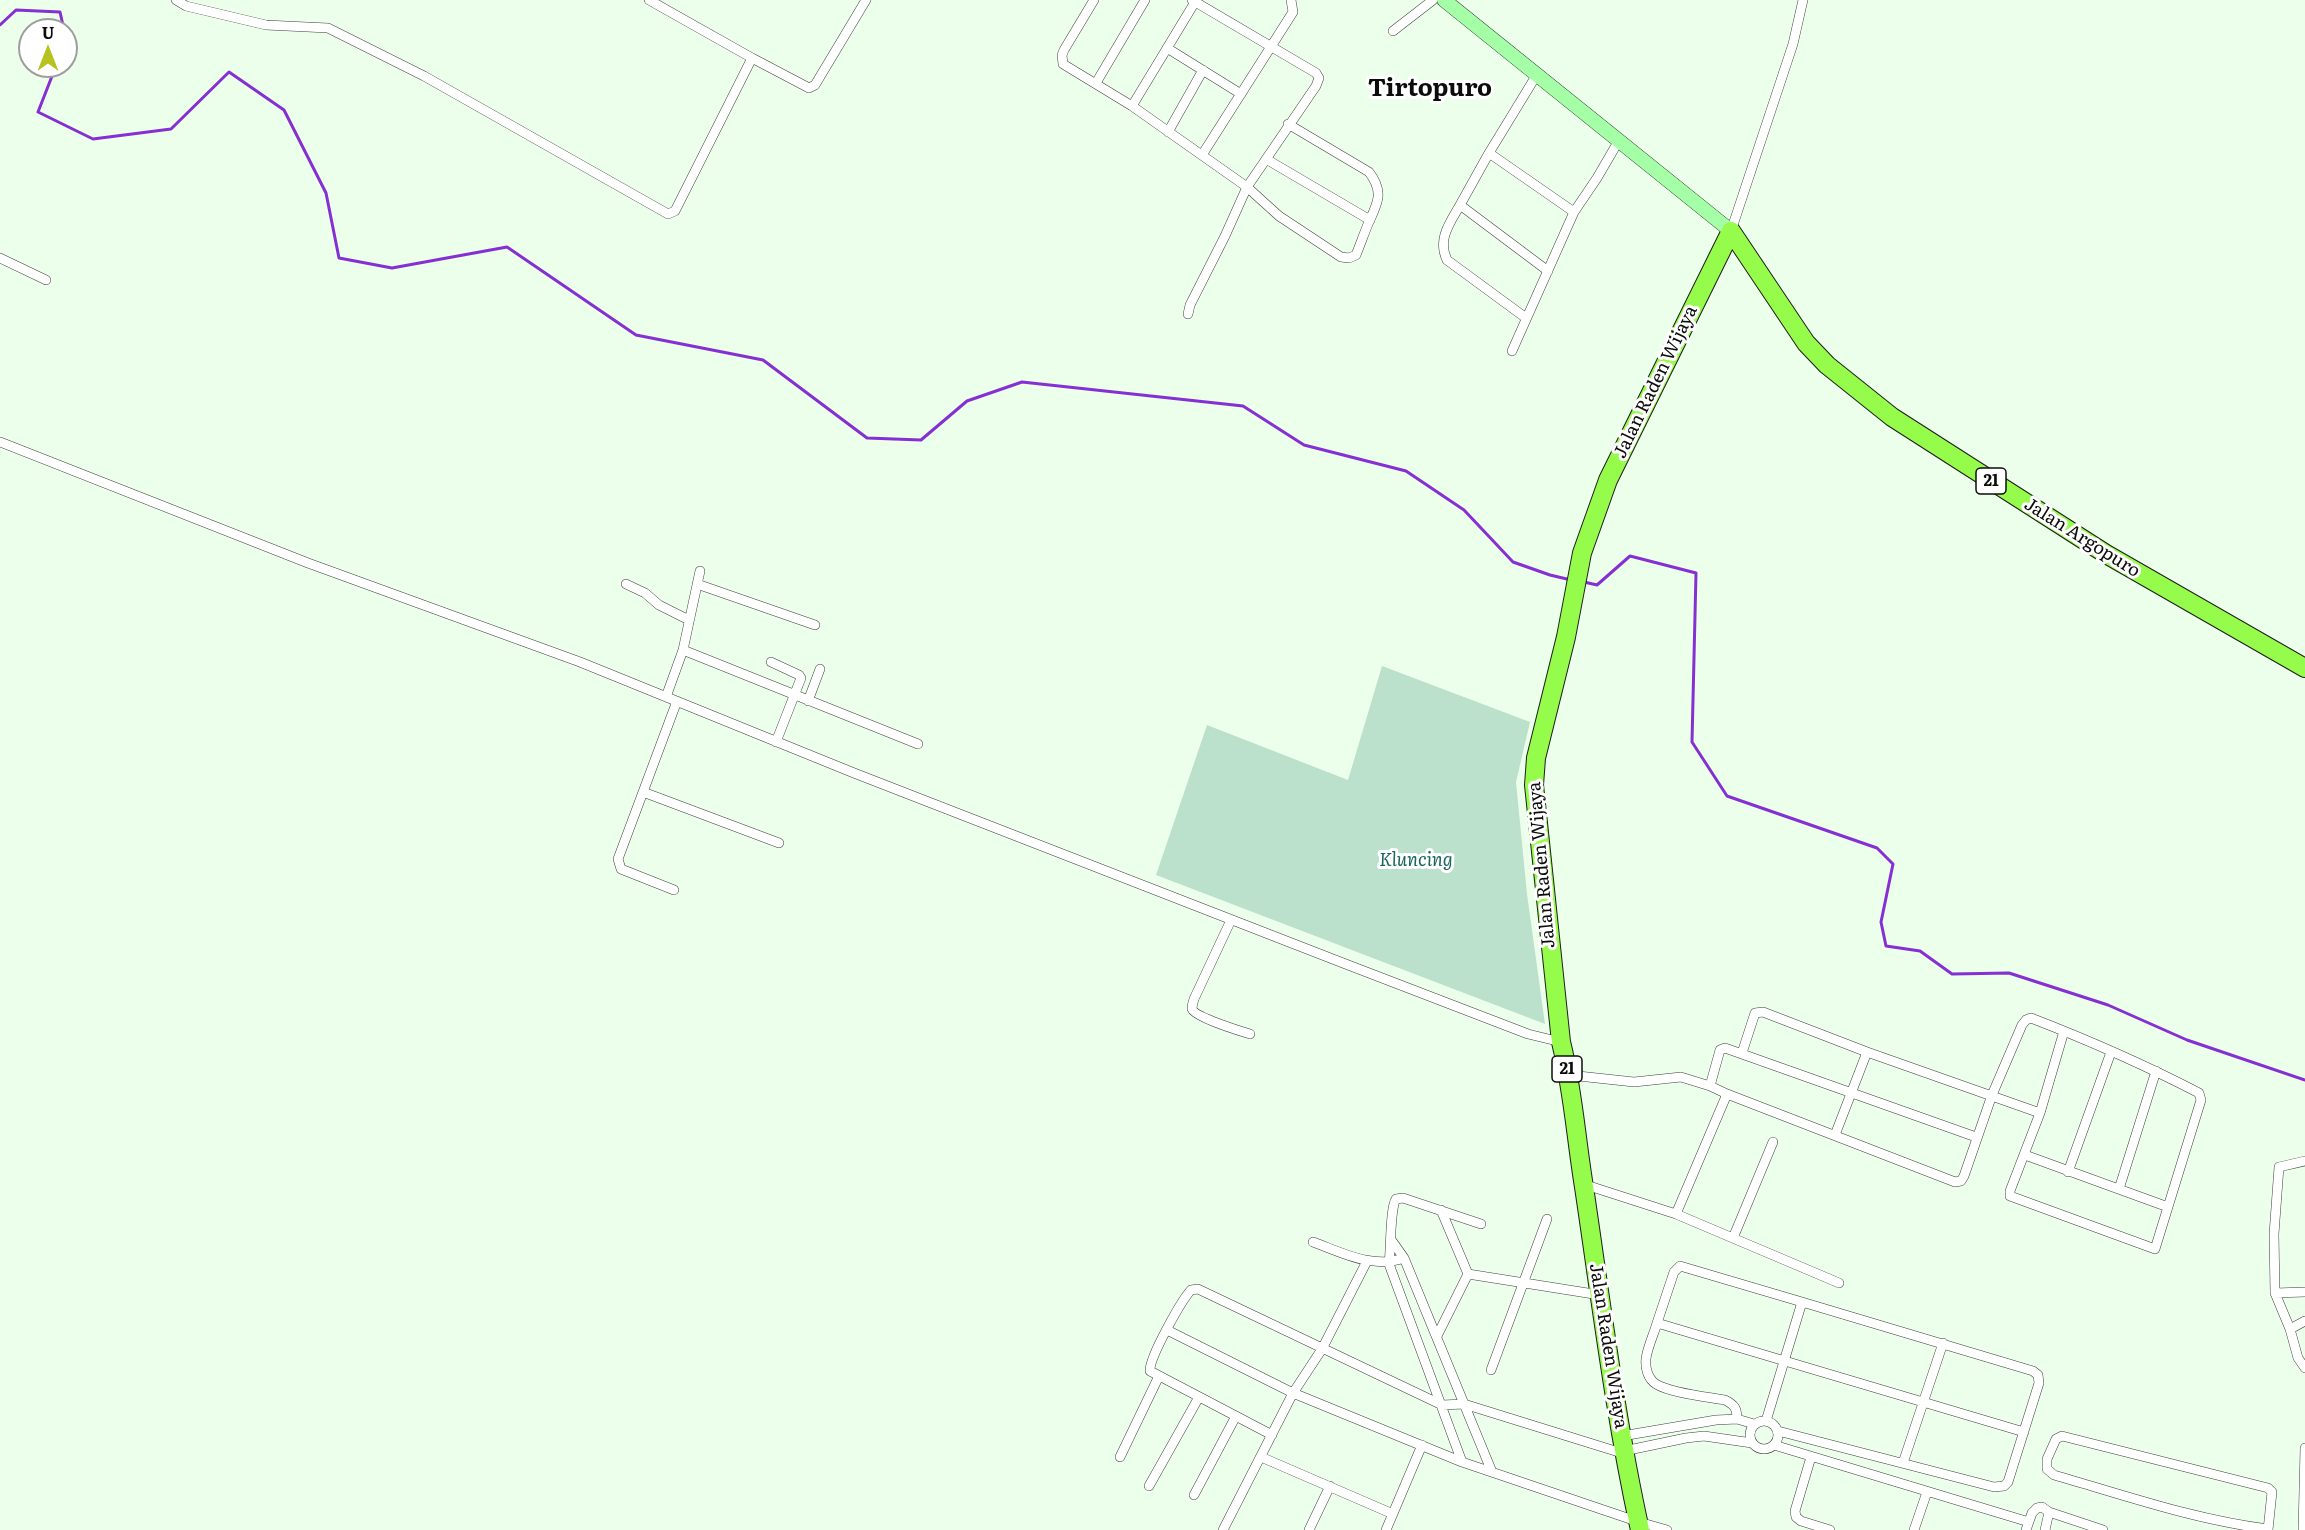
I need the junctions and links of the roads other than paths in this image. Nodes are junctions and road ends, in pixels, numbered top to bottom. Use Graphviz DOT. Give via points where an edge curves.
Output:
graph roads {
  1 [pos="176,0"];
  2 [pos="649,0"];
  3 [pos="866,0"];
  4 [pos="1094,0"];
  5 [pos="1145,0"];
  6 [pos="1291,0"];
  7 [pos="1433,0"];
  8 [pos="1444,0"];
  9 [pos="1803,0"];
  10 [pos="1193,1"];
  11 [pos="1393,31"];
  12 [pos="1272,46"];
  13 [pos="1167,48"];
  14 [pos="752,58"];
  15 [pos="1203,70"];
  16 [pos="1536,76"];
  17 [pos="1096,83"];
  18 [pos="1241,94"];
  19 [pos="1132,106"];
  20 [pos="1288,124"];
  21 [pos="1168,132"];
  22 [pos="1618,142"];
  23 [pos="1489,153"];
  24 [pos="1202,155"];
  25 [pos="1266,159"];
  26 [pos="1247,187"];
  27 [pos="1460,205"];
  28 [pos="1574,212"];
  29 [pos="1370,220"];
  30 [pos="1731,231"];
  31 [pos="0,258"];
  32 [pos="1548,271"];
  33 [pos="46,280"];
  34 [pos="1188,314"];
  35 [pos="1527,318"];
  36 [pos="1512,351"];
  37 [pos="0,442"];
  38 [pos="700,571"];
  39 [pos="626,584"];
  40 [pos="698,584"];
  41 [pos="689,620"];
  42 [pos="815,625"];
  43 [pos="683,650"];
  44 [pos="771,662"];
  45 [pos="2305,668"];
  46 [pos="820,669"];
  47 [pos="795,696"];
  48 [pos="666,697"];
  49 [pos="677,701"];
  50 [pos="808,701"];
  51 [pos="777,742"];
  52 [pos="918,744"];
  53 [pos="643,792"];
  54 [pos="779,843"];
  55 [pos="674,890"];
  56 [pos="1231,920"];
  57 [pos="2064,1031"];
  58 [pos="1250,1034"];
  59 [pos="1561,1042"];
  60 [pos="1867,1052"];
  61 [pos="2111,1052"];
  62 [pos="1742,1053"];
  63 [pos="2156,1071"];
  64 [pos="1569,1075"];
  65 [pos="1710,1086"];
  66 [pos="1727,1094"];
  67 [pos="1852,1094"];
  68 [pos="1992,1095"];
  69 [pos="2040,1113"];
  70 [pos="1836,1135"];
  71 [pos="1976,1137"];
  72 [pos="1773,1142"];
  73 [pos="2025,1155"];
  74 [pos="2305,1161"];
  75 [pos="2068,1172"];
  76 [pos="1583,1184"];
  77 [pos="2119,1189"];
  78 [pos="2168,1207"];
  79 [pos="1441,1210"];
  80 [pos="1676,1214"];
  81 [pos="1546,1220"];
  82 [pos="1481,1224"];
  83 [pos="1733,1238"];
  84 [pos="1392,1241"];
  85 [pos="1313,1242"];
  86 [pos="1404,1258"];
  87 [pos="1367,1261"];
  88 [pos="1389,1264"];
  89 [pos="1467,1274"];
  90 [pos="1839,1282"];
  91 [pos="1522,1283"];
  92 [pos="2305,1292"];
  93 [pos="2275,1293"];
  94 [pos="1600,1294"];
  95 [pos="1802,1302"];
  96 [pos="2305,1321"];
  97 [pos="1658,1323"];
  98 [pos="2290,1329"];
  99 [pos="1167,1330"];
  100 [pos="1437,1336"];
  101 [pos="1943,1343"];
  102 [pos="1322,1349"];
  103 [pos="1785,1362"];
  104 [pos="2305,1368"];
  105 [pos="1491,1370"];
  106 [pos="1159,1376"];
  107 [pos="1293,1393"];
  108 [pos="1199,1396"];
  109 [pos="1924,1401"];
  110 [pos="1464,1404"];
  111 [pos="1442,1405"];
  112 [pos="1236,1416"];
  113 [pos="1737,1419"];
  114 [pos="1766,1421"];
  115 [pos="1754,1424"];
  116 [pos="1685,1426"];
  117 [pos="1778,1431"];
  118 [pos="2024,1432"];
  119 [pos="1272,1435"];
  120 [pos="1686,1438"];
  121 [pos="1752,1443"];
  122 [pos="1422,1445"];
  123 [pos="1774,1445"];
  124 [pos="1624,1447"];
  125 [pos="2305,1448"];
  126 [pos="1120,1457"];
  127 [pos="1261,1457"];
  128 [pos="1811,1457"];
  129 [pos="1462,1462"];
  130 [pos="1903,1463"];
  131 [pos="1492,1472"];
  132 [pos="1149,1486"];
  133 [pos="1330,1486"];
  134 [pos="1927,1492"];
  135 [pos="1194,1495"];
  136 [pos="2049,1512"];
  137 [pos="1393,1514"];
  138 [pos="1639,1526"];
  139 [pos="2028,1526"];
  140 [pos="2268,1529"];
  141 [pos="1223,1530"];
  142 [pos="1309,1530"];
  143 [pos="1386,1530"];
  144 [pos="1667,1530"];
  145 [pos="1830,1530"];
  146 [pos="1914,1530"];
  147 [pos="2044,1530"];
  148 [pos="2103,1530"];
  149 [pos="2304,1530"];
  1 -- 14 [label="street" via="186,6 266,25 328,28 424,76 668,214 675,211"];
  2 -- 14 [label="street"];
  3 -- 14 [label="street" via="810,88"];
  4 -- 17 [label="street" via="1064,50 1062,61 1067,68"];
  5 -- 17 [label="street"];
  6 -- 12 [label="street" via="1293,12"];
  7 -- 11 [label="street"];
  8 -- 16 [label="street"];
  9 -- 30 [label="street" via="1793,44"];
  10 -- 12 [label="street"];
  10 -- 13 [label="street"];
  12 -- 18 [label="street"];
  12 -- 20 [label="street" via="1319,78"];
  13 -- 15 [label="street"];
  13 -- 19 [label="street"];
  15 -- 18 [label="street"];
  15 -- 21 [label="street"];
  16 -- 22 [label="street"];
  16 -- 23 [label="street"];
  17 -- 19 [label="street"];
  18 -- 24 [label="street"];
  19 -- 21 [label="street"];
  20 -- 25 [label="street"];
  20 -- 29 [label="street" via="1375,179 1378,206"];
  21 -- 24 [label="street"];
  22 -- 28 [label="street"];
  22 -- 30 [label="street"];
  23 -- 27 [label="street"];
  23 -- 28 [label="street"];
  24 -- 26 [label="street"];
  25 -- 26 [label="street"];
  25 -- 29 [label="street"];
  26 -- 29 [label="street" via="1279,216 1344,258 1356,255"];
  26 -- 34 [label="street"];
  27 -- 32 [label="street"];
  27 -- 35 [label="street" via="1444,234 1443,252 1447,260"];
  28 -- 32 [label="street"];
  30 -- 45 [label="highway, Jalan Argopuro / 21" via="1806,343 1892,417 2106,554"];
  30 -- 59 [label="highway, Jalan Raden Wijaya / 21" via="1608,480 1582,553 1536,758 1533,785"];
  31 -- 33 [label="street"];
  32 -- 35 [label="street"];
  35 -- 36 [label="street"];
  37 -- 48 [label="street"];
  38 -- 40 [label="street"];
  39 -- 41 [label="street"];
  40 -- 41 [label="street"];
  40 -- 42 [label="street"];
  41 -- 43 [label="street"];
  43 -- 47 [label="street"];
  43 -- 48 [label="street"];
  44 -- 47 [label="street" via="800,676"];
  46 -- 50 [label="street"];
  47 -- 50 [label="street"];
  47 -- 51 [label="street"];
  48 -- 49 [label="street"];
  49 -- 51 [label="street"];
  49 -- 53 [label="street"];
  50 -- 52 [label="street"];
  51 -- 56 [label="street"];
  53 -- 54 [label="street"];
  53 -- 55 [label="street" via="619,855 619,867"];
  56 -- 58 [label="street" via="1192,1008 1204,1017"];
  56 -- 59 [label="street" via="1528,1034"];
  57 -- 61 [label="street"];
  57 -- 68 [label="street" via="2031,1018 2026,1020"];
  57 -- 69 [label="street"];
  59 -- 64 [label="highway, Jalan Raden Wijaya / 21"];
  60 -- 62 [label="street" via="1763,1012 1755,1014"];
  60 -- 67 [label="street"];
  60 -- 68 [label="street"];
  61 -- 63 [label="street"];
  61 -- 75 [label="street"];
  62 -- 65 [label="street" via="1720,1050"];
  62 -- 67 [label="street"];
  63 -- 77 [label="street"];
  63 -- 78 [label="street" via="2201,1096"];
  64 -- 65 [label="street" via="1634,1082 1681,1077"];
  64 -- 76 [label="highway, Jalan Raden Wijaya / 21"];
  65 -- 66 [label="street"];
  66 -- 70 [label="street"];
  66 -- 80 [label="street"];
  67 -- 70 [label="street"];
  67 -- 71 [label="street"];
  68 -- 69 [label="street"];
  68 -- 71 [label="street"];
  69 -- 73 [label="street"];
  70 -- 71 [label="street" via="1955,1182 1964,1176"];
  72 -- 83 [label="street"];
  73 -- 75 [label="street"];
  73 -- 78 [label="street" via="2010,1191 2016,1199 2155,1249"];
  74 -- 93 [label="street" via="2279,1167"];
  75 -- 77 [label="street"];
  76 -- 80 [label="street"];
  76 -- 94 [label="highway, Jalan Raden Wijaya / 21"];
  77 -- 78 [label="street"];
  79 -- 82 [label="street"];
  79 -- 84 [label="street" via="1396,1199 1392,1207"];
  79 -- 89 [label="street"];
  80 -- 83 [label="street"];
  81 -- 91 [label="street"];
  83 -- 90 [label="street"];
  84 -- 86 [label="street"];
  84 -- 88 [label="street"];
  85 -- 87 [label="street"];
  86 -- 88 [label="street"];
  86 -- 100 [label="street"];
  87 -- 88 [label="street"];
  87 -- 102 [label="street"];
  88 -- 111 [label="street"];
  89 -- 91 [label="street"];
  89 -- 100 [label="street"];
  91 -- 94 [label="street"];
  91 -- 105 [label="street"];
  92 -- 93 [label="street"];
  93 -- 98 [label="street"];
  94 -- 124 [label="highway, Jalan Raden Wijaya / 21"];
  95 -- 97 [label="street" via="1680,1266 1674,1272"];
  95 -- 101 [label="street"];
  95 -- 103 [label="street"];
  96 -- 98 [label="street"];
  97 -- 103 [label="street"];
  97 -- 113 [label="street" via="1646,1357 1650,1378 1667,1388 1725,1400 1737,1410"];
  98 -- 104 [label="street"];
  99 -- 102 [label="street" via="1189,1291 1196,1288"];
  99 -- 106 [label="street" via="1150,1366 1150,1371"];
  99 -- 107 [label="street"];
  100 -- 110 [label="street"];
  101 -- 109 [label="street"];
  101 -- 118 [label="street" via="2038,1375"];
  102 -- 107 [label="street"];
  102 -- 111 [label="street"];
  103 -- 109 [label="street"];
  103 -- 114 [label="street"];
  106 -- 108 [label="street"];
  106 -- 126 [label="street"];
  107 -- 119 [label="street"];
  107 -- 122 [label="street"];
  108 -- 112 [label="street"];
  108 -- 132 [label="street"];
  109 -- 118 [label="street"];
  109 -- 130 [label="street"];
  110 -- 111 [label="street"];
  110 -- 124 [label="street"];
  110 -- 131 [label="street"];
  111 -- 129 [label="street"];
  112 -- 119 [label="street"];
  112 -- 135 [label="street"];
  113 -- 115 [label="street"];
  113 -- 116 [label="street"];
  114 -- 115 [label="street"];
  114 -- 117 [label="street"];
  115 -- 121 [label="street" via="1749,1433"];
  116 -- 120 [label="street"];
  116 -- 124 [label="street"];
  117 -- 123 [label="street"];
  117 -- 130 [label="street"];
  118 -- 130 [label="street" via="2004,1486 1994,1487"];
  119 -- 127 [label="street"];
  120 -- 121 [label="street" via="1704,1436"];
  120 -- 124 [label="street"];
  121 -- 123 [label="street" via="1762,1450"];
  122 -- 129 [label="street"];
  122 -- 137 [label="street"];
  123 -- 128 [label="street"];
  124 -- 138 [label="highway, Jalan Raden Wijaya / 21"];
  125 -- 149 [label="street"];
  127 -- 133 [label="street"];
  127 -- 141 [label="street"];
  128 -- 134 [label="street"];
  128 -- 145 [label="street" via="1796,1517"];
  129 -- 131 [label="street"];
  131 -- 138 [label="street"];
  133 -- 137 [label="street"];
  133 -- 142 [label="street"];
  134 -- 139 [label="street"];
  134 -- 146 [label="street"];
  136 -- 139 [label="street" via="2037,1508"];
  136 -- 147 [label="street"];
  136 -- 148 [label="street"];
  137 -- 143 [label="street"];
  138 -- 144 [label="street"];
  140 -- 140 [label="street" via="2272,1492 2268,1488 2062,1436 2056,1439 2047,1460 2047,1469 2054,1475 2171,1509"];
}
